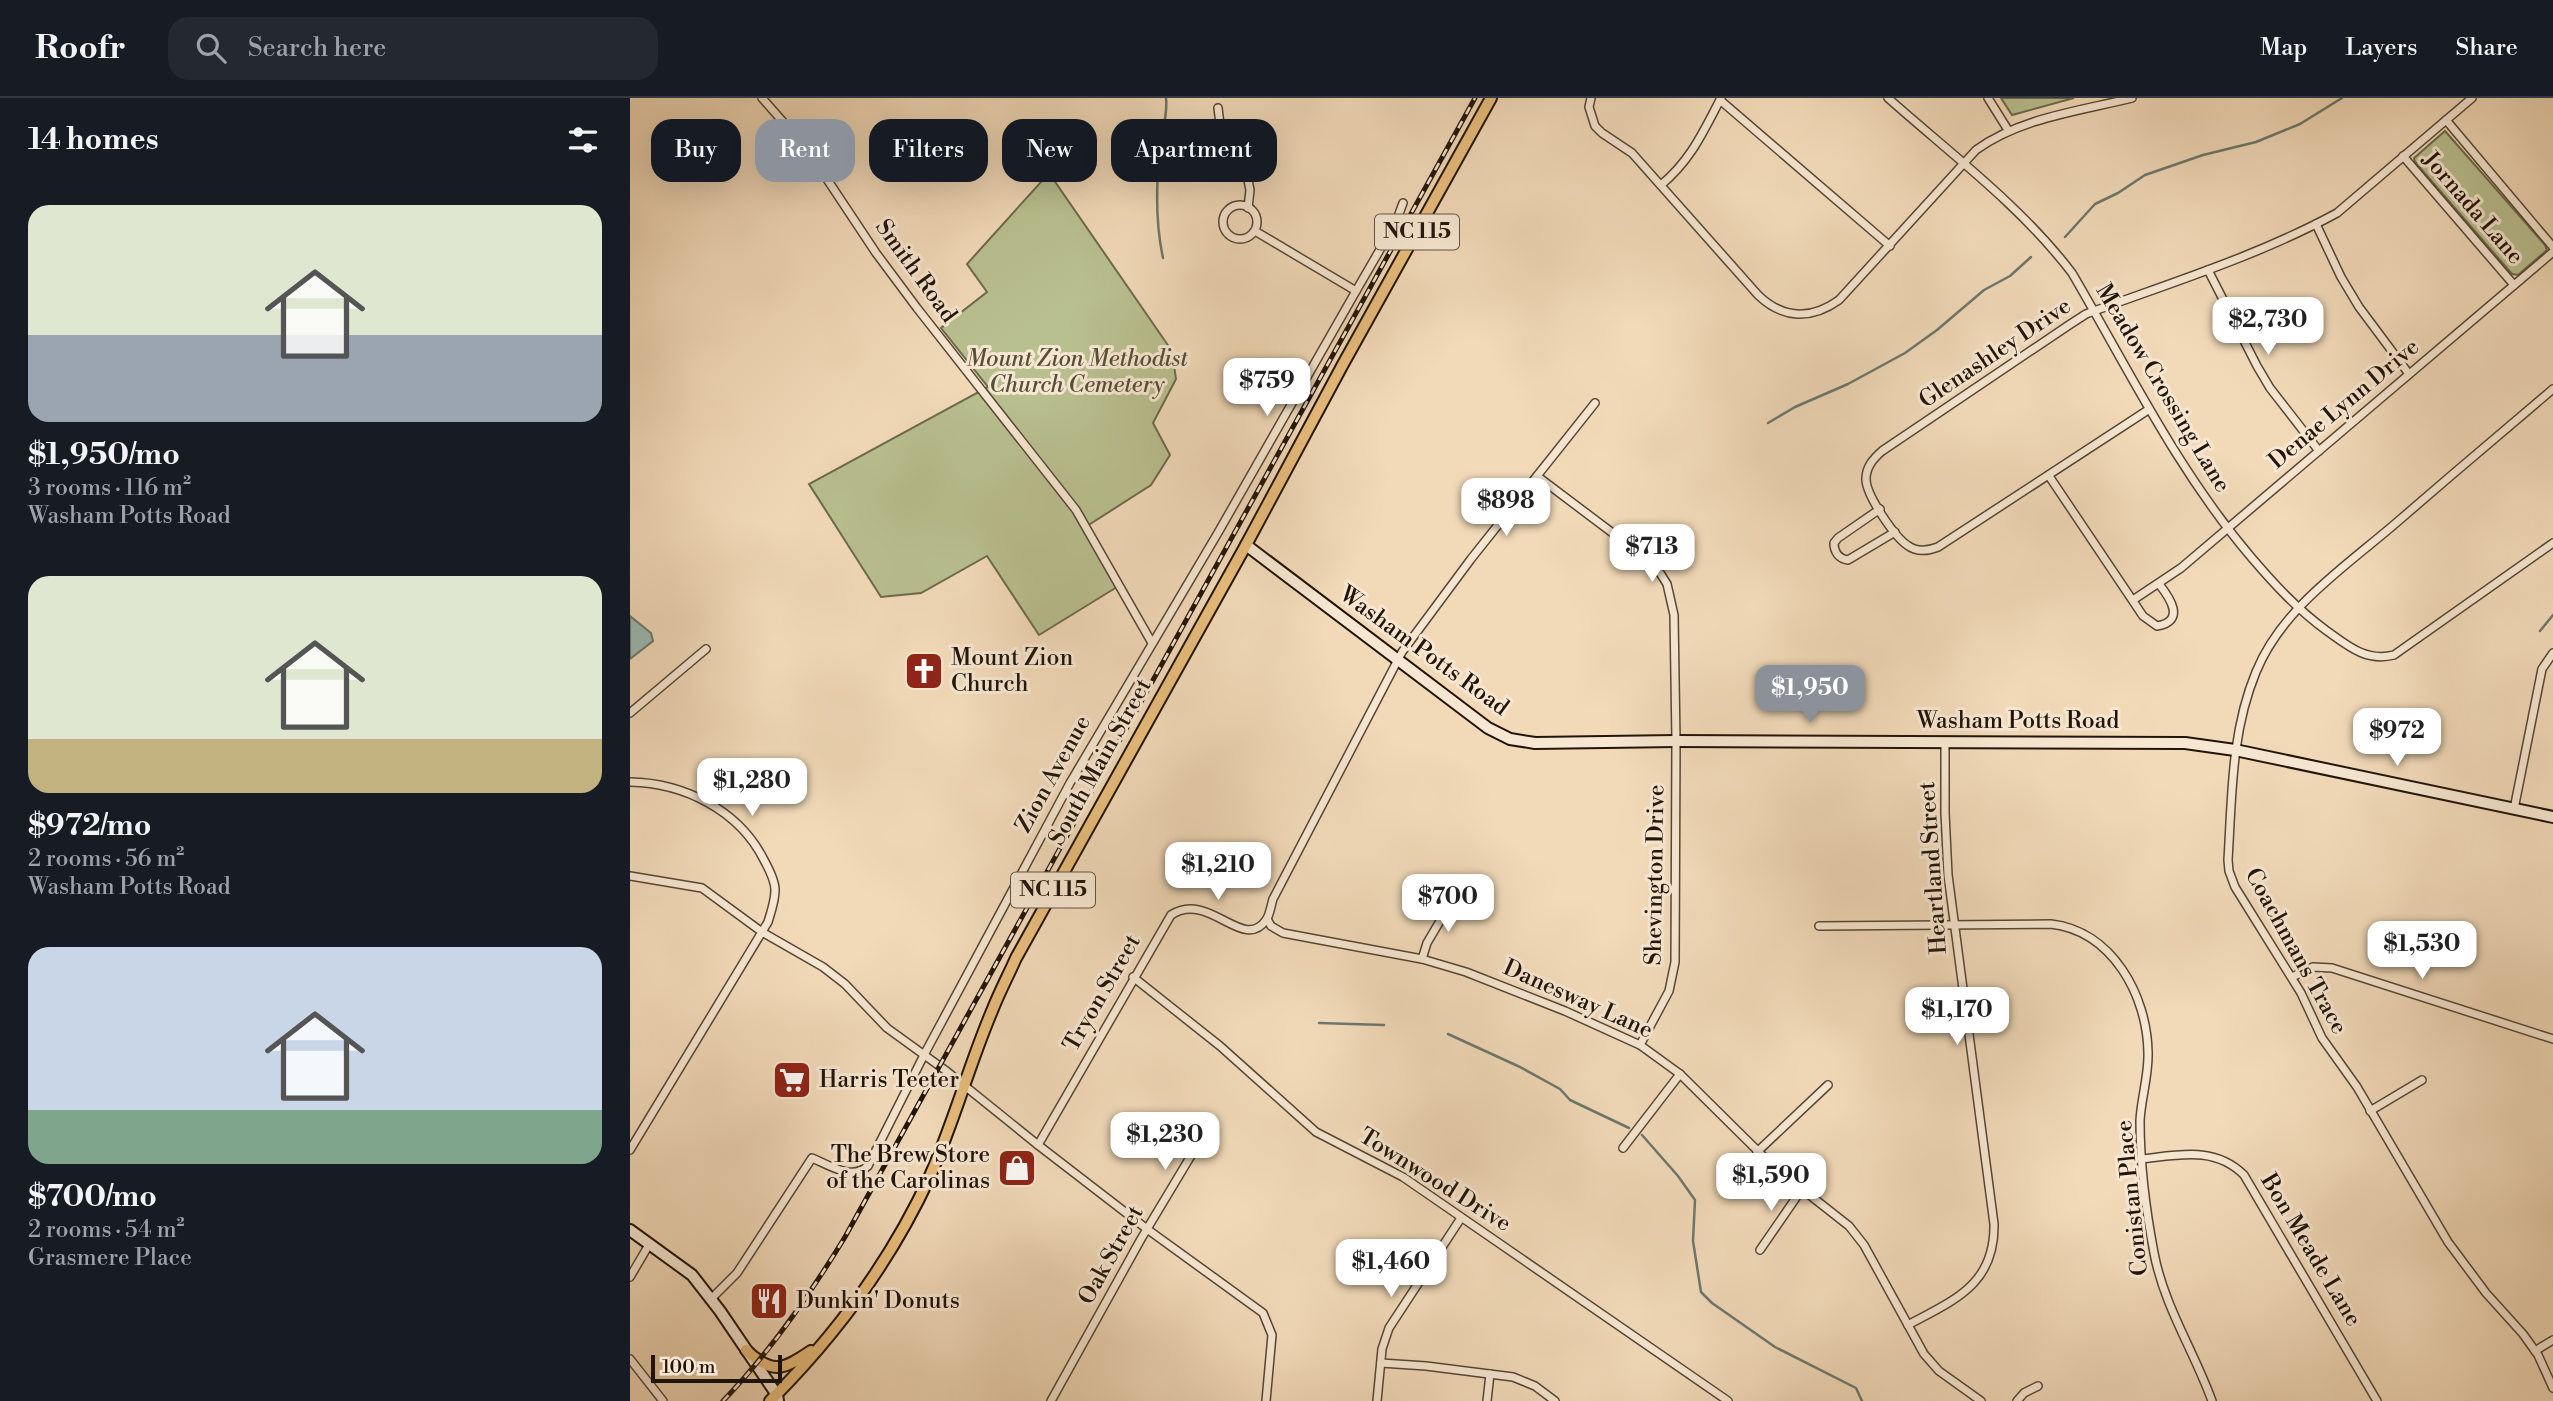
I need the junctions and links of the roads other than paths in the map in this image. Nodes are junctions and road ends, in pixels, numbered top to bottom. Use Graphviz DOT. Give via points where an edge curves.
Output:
graph roads {
  1 [pos="762,98"];
  2 [pos="1491,98"];
  3 [pos="1591,98"];
  4 [pos="1888,98"];
  5 [pos="1988,98"];
  6 [pos="2132,98"];
  7 [pos="2472,98"];
  8 [pos="1720,99"];
  9 [pos="1218,108"];
  10 [pos="2446,120"];
  11 [pos="2008,130"];
  12 [pos="2403,156"];
  13 [pos="1963,164"];
  14 [pos="1661,185"];
  15 [pos="1403,203"];
  16 [pos="1248,208"];
  17 [pos="2316,225"];
  18 [pos="1255,231"];
  19 [pos="1890,246"];
  20 [pos="2553,249"];
  21 [pos="2208,270"];
  22 [pos="2514,285"];
  23 [pos="1356,291"];
  24 [pos="2094,312"];
  25 [pos="2409,374"];
  26 [pos="2553,389"];
  27 [pos="1595,403"];
  28 [pos="2148,410"];
  29 [pos="2319,451"];
  30 [pos="1537,476"];
  31 [pos="2049,476"];
  32 [pos="1880,509"];
  33 [pos="2227,529"];
  34 [pos="1895,532"];
  35 [pos="2553,543"];
  36 [pos="1246,545"];
  37 [pos="2159,584"];
  38 [pos="2133,600"];
  39 [pos="2298,609"];
  40 [pos="1152,643"];
  41 [pos="706,649"];
  42 [pos="2553,653"];
  43 [pos="1398,659"];
  44 [pos="630,713"];
  45 [pos="1676,741"];
  46 [pos="1945,742"];
  47 [pos="2235,750"];
  48 [pos="630,782"];
  49 [pos="2514,809"];
  50 [pos="2553,817"];
  51 [pos="630,876"];
  52 [pos="1453,899"];
  53 [pos="1267,919"];
  54 [pos="1955,925"];
  55 [pos="1819,926"];
  56 [pos="762,932"];
  57 [pos="1422,959"];
  58 [pos="1133,977"];
  59 [pos="2292,977"];
  60 [pos="2553,1039"];
  61 [pos="1640,1045"];
  62 [pos="924,1055"];
  63 [pos="1680,1074"];
  64 [pos="2422,1080"];
  65 [pos="1828,1085"];
  66 [pos="964,1087"];
  67 [pos="2370,1111"];
  68 [pos="1207,1129"];
  69 [pos="1038,1145"];
  70 [pos="631,1148"];
  71 [pos="1623,1148"];
  72 [pos="1757,1152"];
  73 [pos="2143,1159"];
  74 [pos="1802,1189"];
  75 [pos="1461,1218"];
  76 [pos="1147,1229"];
  77 [pos="630,1230"];
  78 [pos="650,1243"];
  79 [pos="1760,1251"];
  80 [pos="630,1277"];
  81 [pos="710,1299"];
  82 [pos="1908,1325"];
  83 [pos="2553,1340"];
  84 [pos="824,1342"];
  85 [pos="746,1350"];
  86 [pos="2535,1351"];
  87 [pos="630,1359"];
  88 [pos="1381,1363"];
  89 [pos="1490,1374"];
  90 [pos="2038,1386"];
  91 [pos="2553,1388"];
  92 [pos="775,1399"];
  93 [pos="663,1401"];
  94 [pos="1051,1401"];
  95 [pos="1266,1401"];
  96 [pos="1377,1401"];
  97 [pos="1487,1401"];
  98 [pos="1555,1401"];
  99 [pos="1728,1401"];
  100 [pos="1981,1401"];
  101 [pos="2017,1401"];
  102 [pos="2212,1401"];
  103 [pos="2377,1401"];
  1 -- 40 [label="street, Smith Road" via="807,149 917,308 1069,499"];
  2 -- 36 [label="main road, South Main Street / NC 115"];
  3 -- 14 [label="street" via="1595,126 1632,153"];
  4 -- 13 [label="street, Meadow Crossing Lane"];
  5 -- 11 [label="street"];
  6 -- 11 [label="street"];
  7 -- 10 [label="street, Glenashley Drive"];
  8 -- 14 [label="street" via="1687,159"];
  8 -- 19 [label="street"];
  9 -- 16 [label="street" via="1220,124 1248,180"];
  10 -- 12 [label="street, Glenashley Drive"];
  10 -- 20 [label="street"];
  11 -- 13 [label="street"];
  12 -- 17 [label="street, Glenashley Drive" via="2337,213"];
  12 -- 22 [label="street, Jornada Lane"];
  13 -- 19 [label="street"];
  13 -- 24 [label="street, Meadow Crossing Lane" via="2041,235 2072,273"];
  14 -- 19 [label="street" via="1758,295 1782,312 1805,316 1830,307"];
  15 -- 23 [label="street, Zion Avenue"];
  16 -- 18 [label="street" via="1256,218"];
  16 -- 18 [label="street" via="1230,209 1224,228 1237,239"];
  17 -- 21 [label="street, Glenashley Drive"];
  17 -- 25 [label="street" via="2359,307"];
  18 -- 23 [label="street"];
  20 -- 22 [label="street, Denae Lynn Drive"];
  21 -- 24 [label="street, Glenashley Drive"];
  21 -- 29 [label="street" via="2263,377"];
  22 -- 25 [label="street, Denae Lynn Drive"];
  23 -- 40 [label="street, Zion Avenue"];
  24 -- 28 [label="street, Meadow Crossing Lane"];
  24 -- 32 [label="street, Glenashley Drive" via="1874,458 1866,479"];
  25 -- 29 [label="street, Denae Lynn Drive"];
  26 -- 39 [label="street, Coachmans Trace"];
  27 -- 30 [label="street"];
  28 -- 31 [label="street, Glenashley Drive"];
  28 -- 33 [label="street, Meadow Crossing Lane"];
  29 -- 33 [label="street, Denae Lynn Drive"];
  30 -- 43 [label="street"];
  30 -- 45 [label="street, Shevington Drive" via="1648,559 1662,575 1674,614"];
  31 -- 34 [label="street, Glenashley Drive" via="1938,547 1919,551"];
  31 -- 38 [label="street"];
  32 -- 34 [label="street, Glenashley Drive"];
  32 -- 34 [label="street" via="1838,538 1834,543 1837,555 1848,560"];
  33 -- 37 [label="street, Denae Lynn Drive"];
  33 -- 39 [label="street, Meadow Crossing Lane"];
  35 -- 39 [label="street, Meadow Crossing Lane" via="2393,655 2357,652"];
  36 -- 43 [label="street, Washam Potts Road"];
  36 -- 66 [label="main road, South Main Street / NC 115" via="1016,958"];
  37 -- 38 [label="street, Denae Lynn Drive"];
  37 -- 38 [label="street" via="2173,604 2171,617 2163,625 2152,624"];
  39 -- 47 [label="street, Coachmans Trace" via="2272,640 2256,672"];
  40 -- 62 [label="street, Zion Avenue" via="1051,817"];
  41 -- 44 [label="street"];
  42 -- 49 [label="street" via="2542,669"];
  43 -- 45 [label="street, Washam Potts Road" via="1488,728 1510,739 1545,744"];
  43 -- 53 [label="street" via="1273,899"];
  45 -- 46 [label="street, Washam Potts Road"];
  45 -- 61 [label="street, Shevington Drive" via="1675,962 1669,991"];
  46 -- 47 [label="street, Washam Potts Road" via="2171,742"];
  46 -- 54 [label="street, Heartland Street" via="1945,837"];
  47 -- 49 [label="street, Washam Potts Road"];
  47 -- 59 [label="street, Coachmans Trace" via="2229,871"];
  48 -- 56 [label="street" via="678,790 710,802 740,826 757,846 775,888"];
  49 -- 50 [label="street, Washam Potts Road"];
  51 -- 56 [label="street" via="702,888"];
  52 -- 57 [label="street"];
  53 -- 57 [label="street, Danesway Lane" via="1283,933"];
  53 -- 58 [label="street, Tryon Street" via="1245,930 1203,909 1178,911 1167,920"];
  54 -- 55 [label="street, Conistan Place"];
  54 -- 73 [label="street, Conistan Place" via="2062,925 2091,936 2114,957 2137,1000 2147,1035 2140,1119"];
  54 -- 82 [label="street, Heartland Street" via="1994,1239 1990,1259 1975,1283"];
  56 -- 62 [label="street" via="834,974 880,1022"];
  56 -- 70 [label="street"];
  57 -- 61 [label="street, Danesway Lane" via="1492,981"];
  58 -- 69 [label="street, Tryon Street"];
  58 -- 75 [label="street, Townwood Drive" via="1220,1046 1306,1125 1403,1177"];
  59 -- 60 [label="street" via="2313,967 2332,968"];
  59 -- 67 [label="street, Coachmans Trace" via="2322,1038"];
  61 -- 63 [label="street, Danesway Lane"];
  62 -- 66 [label="street"];
  62 -- 81 [label="street, Zion Avenue" via="868,1166 852,1173 812,1158 737,1273"];
  63 -- 71 [label="street"];
  63 -- 72 [label="street, Danesway Lane"];
  64 -- 67 [label="street"];
  65 -- 72 [label="street"];
  66 -- 69 [label="street"];
  66 -- 84 [label="main road, South Main Street / NC 115" via="909,1218 863,1294"];
  67 -- 86 [label="street, Coachmans Trace" via="2460,1261"];
  68 -- 76 [label="street, Oak Street"];
  69 -- 76 [label="street"];
  72 -- 74 [label="street, Danesway Lane"];
  73 -- 102 [label="street, Conistan Place" via="2160,1281"];
  73 -- 103 [label="street, Bon Meade Lane" via="2202,1154 2225,1160 2244,1175"];
  74 -- 79 [label="street"];
  74 -- 82 [label="street, Danesway Lane" via="1855,1232"];
  75 -- 88 [label="street" via="1389,1328"];
  75 -- 99 [label="street, Townwood Drive"];
  76 -- 94 [label="street, Oak Street"];
  76 -- 95 [label="street" via="1263,1312 1272,1335"];
  77 -- 78 [label="street"];
  78 -- 80 [label="street"];
  78 -- 81 [label="street" via="692,1275"];
  81 -- 85 [label="street"];
  82 -- 100 [label="street, Danesway Lane" via="1932,1364"];
  83 -- 86 [label="street"];
  84 -- 85 [label="main road" via="780,1368 759,1363"];
  84 -- 92 [label="main road, South Main Street / NC 115"];
  85 -- 92 [label="street"];
  86 -- 91 [label="street, Coachmans Trace"];
  87 -- 93 [label="street"];
  88 -- 89 [label="street"];
  88 -- 96 [label="street"];
  89 -- 97 [label="street"];
  89 -- 98 [label="street" via="1524,1381"];
  90 -- 101 [label="street"];
}
